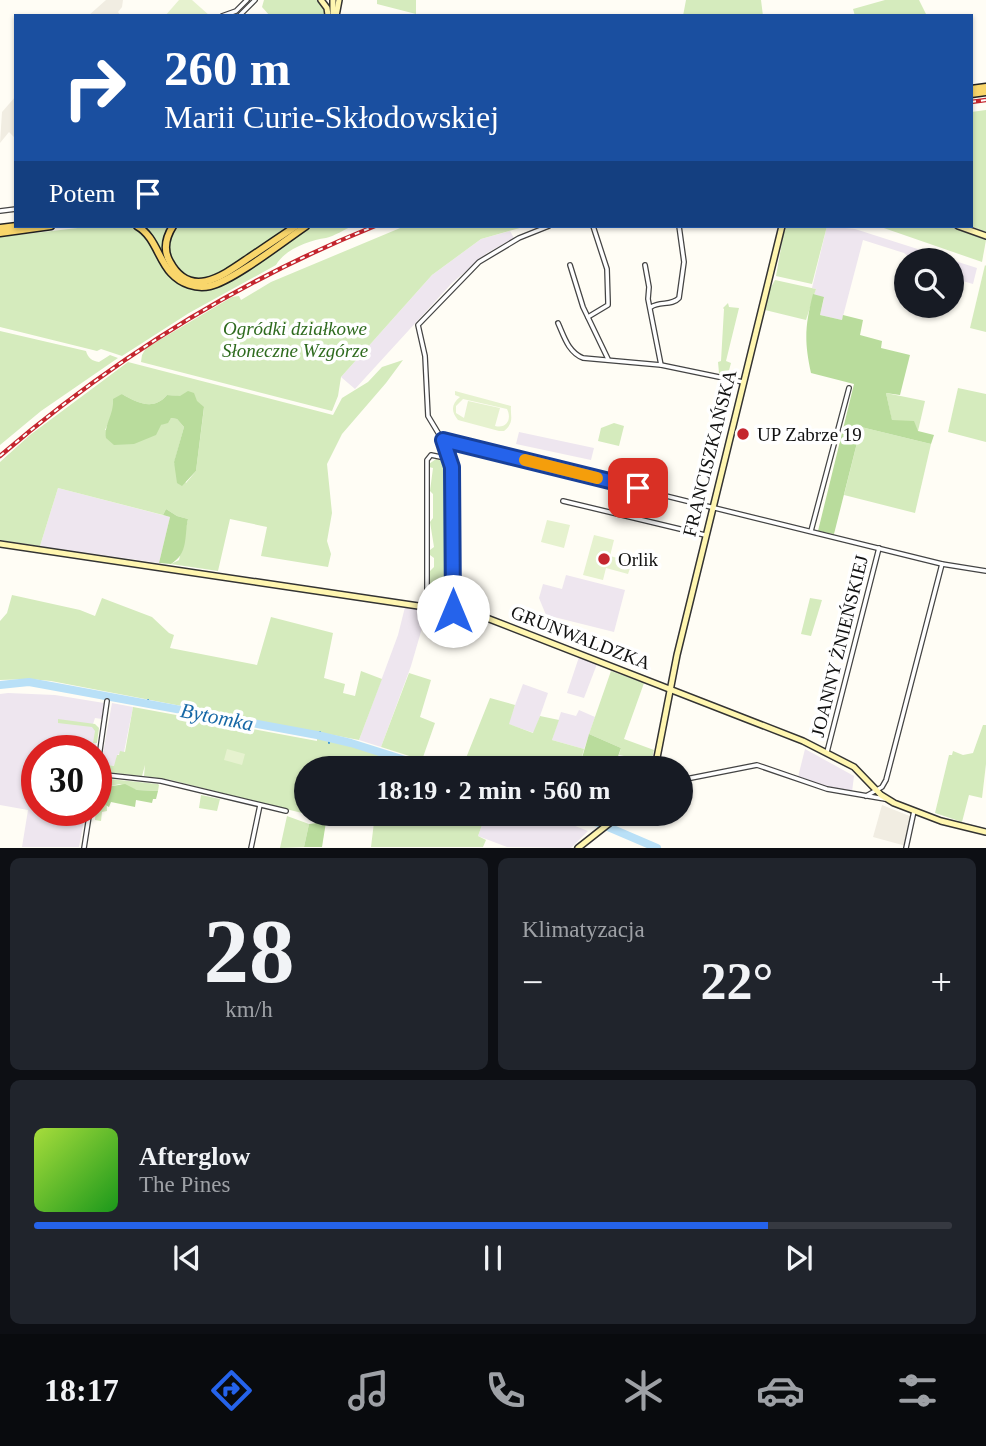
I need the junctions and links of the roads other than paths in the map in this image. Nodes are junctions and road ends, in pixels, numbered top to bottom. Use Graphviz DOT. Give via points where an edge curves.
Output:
graph roads {
  1 [pos="247,0"];
  2 [pos="255,0"];
  3 [pos="236,14"];
  4 [pos="236,14"];
  5 [pos="26,228"];
  6 [pos="139,228"];
  7 [pos="172,228"];
  8 [pos="293,228"];
  9 [pos="303,228"];
  10 [pos="544,228"];
  11 [pos="594,228"];
  12 [pos="679,228"];
  13 [pos="782,228"];
  14 [pos="964,228"];
  15 [pos="0,230"];
  16 [pos="986,236"];
  17 [pos="570,265"];
  18 [pos="645,265"];
  19 [pos="651,307"];
  20 [pos="588,317"];
  21 [pos="558,323"];
  22 [pos="608,359"];
  23 [pos="662,365"];
  24 [pos="743,382"];
  25 [pos="849,388"];
  26 [pos="443,440"];
  27 [pos="450,459"];
  28 [pos="563,501"];
  29 [pos="712,506"];
  30 [pos="811,531"];
  31 [pos="705,536"];
  32 [pos="0,544"];
  33 [pos="879,548"];
  34 [pos="942,564"];
  35 [pos="986,572"];
  36 [pos="426,607"];
  37 [pos="453,611"];
  38 [pos="669,688"];
  39 [pos="107,701"];
  40 [pos="102,735"];
  41 [pos="827,751"];
  42 [pos="657,756"];
  43 [pos="112,777"];
  44 [pos="693,778"];
  45 [pos="877,790"];
  46 [pos="866,796"];
  47 [pos="887,799"];
  48 [pos="260,805"];
  49 [pos="286,811"];
  50 [pos="915,811"];
  51 [pos="87,826"];
  52 [pos="606,826"];
  53 [pos="986,832"];
  54 [pos="84,848"];
  55 [pos="251,848"];
  56 [pos="578,848"];
  57 [pos="906,848"];
  1 -- 3 [label="street"];
  2 -- 4 [label="street"];
  5 -- 15 [label="main road"];
  6 -- 9 [label="main road" via="173,276 190,286 204,287 226,280"];
  7 -- 8 [label="main road" via="166,246 170,263 184,277 204,282 222,276"];
  10 -- 26 [label="street" via="479,262 418,325 428,416"];
  11 -- 20 [label="street" via="607,269 608,304"];
  12 -- 19 [label="street" via="684,262 679,298"];
  13 -- 24 [label="street, FRANCISZKAŃSKA"];
  14 -- 16 [label="street"];
  17 -- 20 [label="street"];
  18 -- 19 [label="street"];
  19 -- 23 [label="street"];
  20 -- 22 [label="street"];
  21 -- 22 [label="street" via="576,355"];
  22 -- 23 [label="street"];
  23 -- 24 [label="street"];
  24 -- 29 [label="street, FRANCISZKAŃSKA"];
  25 -- 30 [label="street"];
  26 -- 27 [label="street"];
  26 -- 29 [label="street"];
  27 -- 36 [label="street" via="431,455 427,460"];
  27 -- 37 [label="street"];
  28 -- 31 [label="street"];
  29 -- 30 [label="street"];
  29 -- 31 [label="street, FRANCISZKAŃSKA"];
  30 -- 33 [label="street"];
  31 -- 38 [label="street, FRANCISZKAŃSKA"];
  32 -- 36 [label="street, GRUNWALDZKA"];
  33 -- 34 [label="street"];
  33 -- 41 [label="street, JOANNY ŻNIEŃSKIEJ"];
  34 -- 35 [label="street"];
  34 -- 45 [label="street" via="886,780"];
  36 -- 37 [label="street, GRUNWALDZKA"];
  37 -- 38 [label="street, GRUNWALDZKA" via="489,619"];
  38 -- 41 [label="street, GRUNWALDZKA"];
  38 -- 42 [label="street, FRANCISZKAŃSKA"];
  39 -- 40 [label="street"];
  41 -- 45 [label="street, GRUNWALDZKA" via="862,773"];
  43 -- 48 [label="street" via="161,781"];
  44 -- 46 [label="street" via="757,765 827,789"];
  45 -- 46 [label="street"];
  45 -- 47 [label="street, GRUNWALDZKA"];
  46 -- 47 [label="street"];
  47 -- 50 [label="street, GRUNWALDZKA"];
  48 -- 49 [label="street"];
  48 -- 55 [label="street"];
  50 -- 53 [label="street, GRUNWALDZKA"];
  50 -- 57 [label="street"];
  51 -- 54 [label="street"];
  52 -- 56 [label="street"];
}
